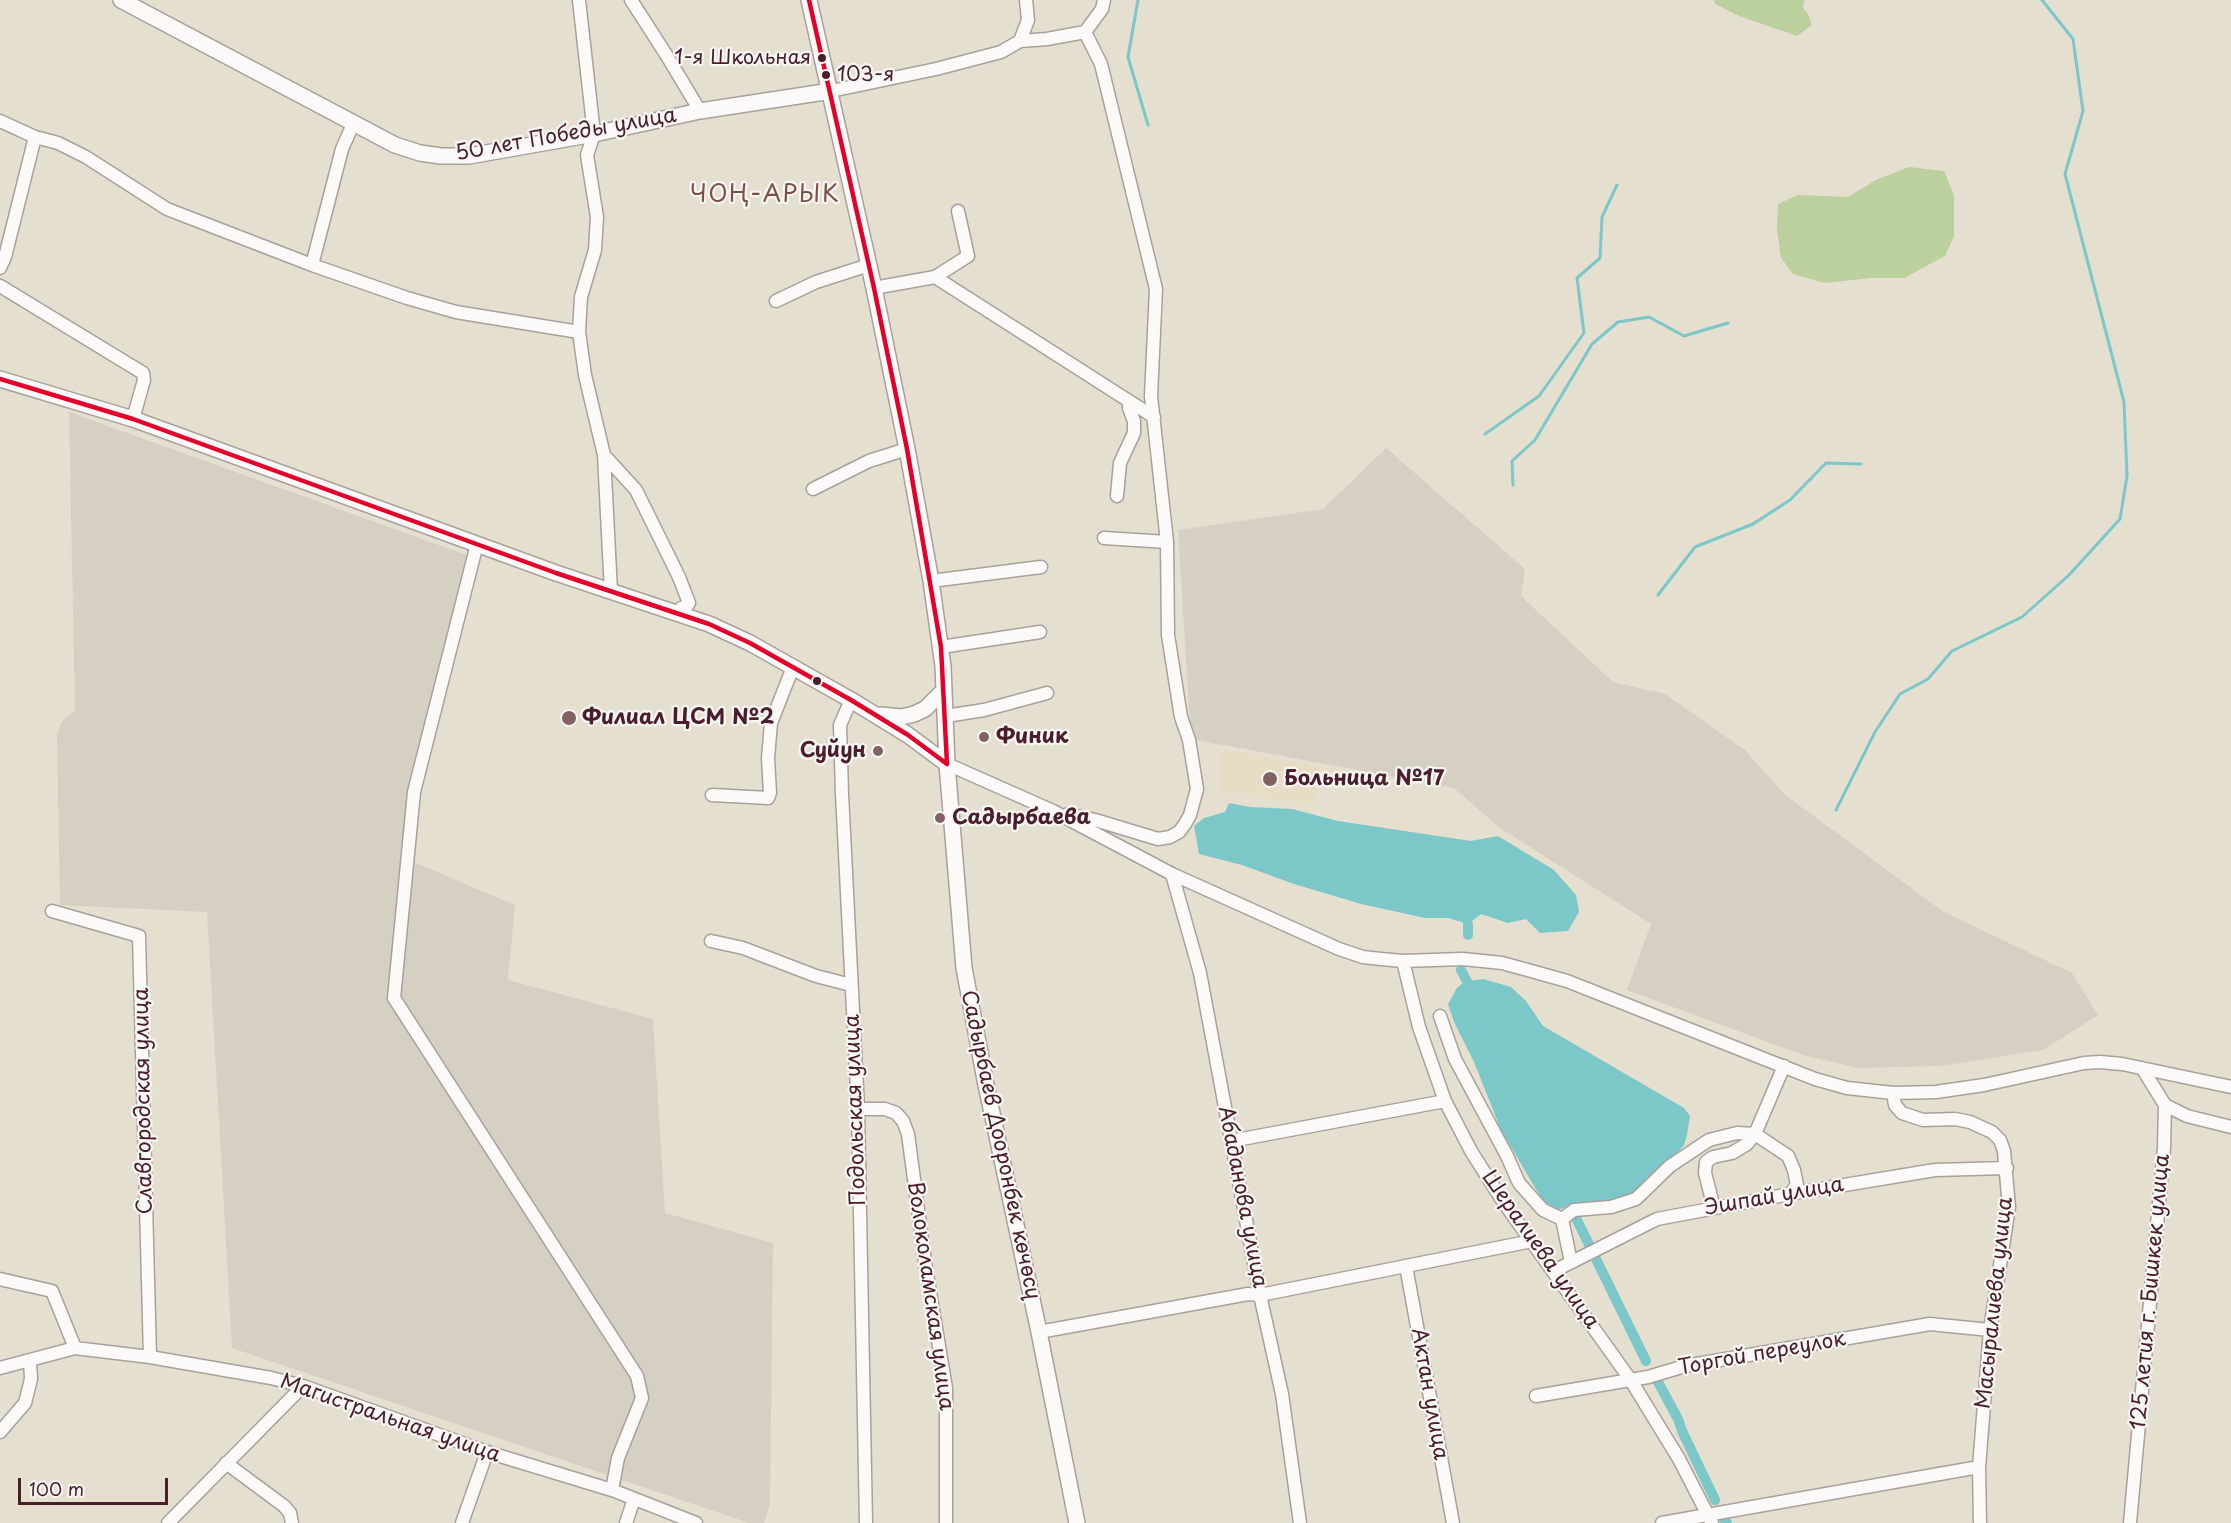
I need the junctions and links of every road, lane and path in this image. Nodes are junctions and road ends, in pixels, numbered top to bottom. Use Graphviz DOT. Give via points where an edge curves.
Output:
graph roads {
  1 [pos="121,0"];
  2 [pos="579,0"];
  3 [pos="631,0"];
  4 [pos="809,0"];
  5 [pos="1026,0"];
  6 [pos="1104,0"];
  7 [pos="1085,32"];
  8 [pos="1020,41"];
  9 [pos="831,91"];
  10 [pos="700,111"];
  11 [pos="0,121"];
  12 [pos="354,122"];
  13 [pos="594,134"];
  14 [pos="35,137"];
  15 [pos="958,211"];
  16 [pos="312,265"];
  17 [pos="869,265"];
  18 [pos="0,268"];
  19 [pos="935,277"];
  20 [pos="0,286"];
  21 [pos="874,288"];
  22 [pos="776,302"];
  23 [pos="579,332"];
  24 [pos="0,379"];
  25 [pos="1129,401"];
  26 [pos="1154,417"];
  27 [pos="133,419"];
  28 [pos="907,449"];
  29 [pos="604,455"];
  30 [pos="813,489"];
  31 [pos="1117,496"];
  32 [pos="1104,538"];
  33 [pos="1167,542"];
  34 [pos="477,544"];
  35 [pos="1041,567"];
  36 [pos="931,580"];
  37 [pos="611,592"];
  38 [pos="679,613"];
  39 [pos="1040,632"];
  40 [pos="941,646"];
  41 [pos="793,667"];
  42 [pos="944,690"];
  43 [pos="1047,693"];
  44 [pos="850,700"];
  45 [pos="871,713"];
  46 [pos="946,716"];
  47 [pos="947,764"];
  48 [pos="712,795"];
  49 [pos="1053,811"];
  50 [pos="1172,874"];
  51 [pos="52,910"];
  52 [pos="711,941"];
  53 [pos="1403,961"];
  54 [pos="851,985"];
  55 [pos="1440,1016"];
  56 [pos="1784,1066"];
  57 [pos="2142,1068"];
  58 [pos="2231,1087"];
  59 [pos="1893,1093"];
  60 [pos="1445,1101"];
  61 [pos="2165,1106"];
  62 [pos="858,1109"];
  63 [pos="2231,1127"];
  64 [pos="1755,1134"];
  65 [pos="1231,1141"];
  66 [pos="2007,1168"];
  67 [pos="1790,1194"];
  68 [pos="1714,1208"];
  69 [pos="1562,1219"];
  70 [pos="1532,1241"];
  71 [pos="1571,1262"];
  72 [pos="1406,1266"];
  73 [pos="1554,1271"];
  74 [pos="0,1279"];
  75 [pos="1260,1294"];
  76 [pos="1990,1330"];
  77 [pos="1039,1332"];
  78 [pos="75,1348"];
  79 [pos="150,1358"];
  80 [pos="30,1361"];
  81 [pos="0,1368"];
  82 [pos="1630,1379"];
  83 [pos="303,1386"];
  84 [pos="1536,1396"];
  85 [pos="0,1432"];
  86 [pos="487,1452"];
  87 [pos="226,1463"];
  88 [pos="1979,1467"];
  89 [pos="612,1490"];
  90 [pos="634,1499"];
  91 [pos="1710,1518"];
  92 [pos="168,1523"];
  93 [pos="292,1523"];
  94 [pos="462,1523"];
  95 [pos="626,1523"];
  96 [pos="696,1523"];
  97 [pos="866,1523"];
  98 [pos="946,1523"];
  99 [pos="1077,1523"];
  100 [pos="1300,1523"];
  101 [pos="1453,1523"];
  102 [pos="1662,1523"];
  103 [pos="1980,1523"];
  104 [pos="2130,1523"];
  1 -- 12 [label="main road, 50 лет Победы улица"];
  2 -- 13 [label="street"];
  3 -- 10 [label="street"];
  4 -- 9 [label="main road, Садырбаев Дооронбек көчөсү"];
  5 -- 8 [label="street" via="1028,20"];
  6 -- 7 [label="street"];
  7 -- 8 [label="street"];
  7 -- 26 [label="street" via="1101,64 1156,289 1151,396"];
  8 -- 9 [label="street" via="1001,52"];
  9 -- 10 [label="main road, 50 лет Победы улица"];
  9 -- 17 [label="main road, Садырбаев Дооронбек көчөсү"];
  10 -- 13 [label="main road, 50 лет Победы улица"];
  11 -- 14 [label="street"];
  12 -- 13 [label="main road, 50 лет Победы улица" via="395,145 441,156 469,156"];
  12 -- 16 [label="street" via="342,149"];
  13 -- 23 [label="street" via="587,155 597,217 595,250 581,297"];
  14 -- 16 [label="street" via="86,157 167,209"];
  14 -- 18 [label="street"];
  15 -- 19 [label="street" via="968,256"];
  16 -- 23 [label="street" via="456,312"];
  17 -- 21 [label="main road, Садырбаев Дооронбек көчөсү"];
  17 -- 22 [label="street" via="816,282"];
  19 -- 21 [label="street"];
  19 -- 25 [label="street"];
  20 -- 27 [label="street" via="143,373"];
  21 -- 28 [label="main road, Садырбаев Дооронбек көчөсү"];
  23 -- 29 [label="street"];
  24 -- 27 [label="main road"];
  25 -- 26 [label="street"];
  25 -- 31 [label="street" via="1134,433 1120,464"];
  26 -- 33 [label="street"];
  27 -- 34 [label="main road"];
  28 -- 30 [label="street" via="868,461"];
  28 -- 36 [label="main road, Садырбаев Дооронбек көчөсү"];
  29 -- 37 [label="street"];
  29 -- 38 [label="street" via="636,490 680,577 690,603"];
  32 -- 33 [label="street"];
  33 -- 49 [label="street" via="1168,635 1181,717 1196,771 1197,789 1190,815 1179,832 1158,839"];
  34 -- 37 [label="main road"];
  34 -- 89 [label="street" via="414,792 394,998 637,1376 642,1398 618,1458"];
  35 -- 36 [label="street"];
  36 -- 40 [label="main road, Садырбаев Дооронбек көчөсү"];
  37 -- 38 [label="main road"];
  38 -- 41 [label="main road" via="737,636"];
  39 -- 40 [label="street"];
  40 -- 42 [label="main road, Садырбаев Дооронбек көчөсү"];
  41 -- 44 [label="main road"];
  41 -- 48 [label="street" via="771,723 768,798"];
  42 -- 45 [label="main road" via="914,714 902,717"];
  42 -- 46 [label="main road, Садырбаев Дооронбек көчөсү"];
  43 -- 46 [label="street"];
  44 -- 45 [label="main road"];
  44 -- 54 [label="street, Подольская улица" via="840,726"];
  45 -- 47 [label="main road"];
  46 -- 47 [label="main road, Садырбаев Дооронбек көчөсү"];
  47 -- 49 [label="street"];
  47 -- 77 [label="main road, Садырбаев Дооронбек көчөсү" via="964,968"];
  49 -- 50 [label="street"];
  50 -- 53 [label="street" via="1339,949 1363,957"];
  50 -- 65 [label="street, Абаданова улица" via="1200,973"];
  51 -- 79 [label="street, Славгородская улица" via="139,936"];
  52 -- 54 [label="street" via="744,948"];
  53 -- 56 [label="street" via="1463,958 1524,969 1567,981"];
  53 -- 60 [label="street, Шералиева улица" via="1419,1027"];
  54 -- 62 [label="street, Подольская улица"];
  55 -- 69 [label="street" via="1455,1059 1519,1183 1543,1210"];
  56 -- 59 [label="street" via="1847,1088"];
  56 -- 64 [label="street"];
  57 -- 58 [label="street"];
  57 -- 59 [label="street" via="2084,1064 1984,1085"];
  57 -- 61 [label="street"];
  59 -- 66 [label="street, Масыралиева улица" via="1895,1105 1911,1117 1955,1119 1992,1132 2000,1140"];
  60 -- 65 [label="street"];
  60 -- 70 [label="street, Шералиева улица" via="1487,1177"];
  61 -- 63 [label="street"];
  61 -- 104 [label="street, 125 летия г. Бишкек улица"];
  62 -- 97 [label="street, Подольская улица"];
  62 -- 98 [label="street, Волоколамская улица" via="885,1108 896,1113 908,1134 945,1378"];
  64 -- 67 [label="street" via="1788,1156 1797,1185"];
  64 -- 68 [label="street" via="1732,1153 1706,1162"];
  64 -- 69 [label="street" via="1737,1133 1709,1140 1670,1167 1636,1199 1611,1207 1574,1210"];
  65 -- 75 [label="street, Абаданова улица"];
  66 -- 67 [label="street, Эшпай улица" via="1935,1170"];
  66 -- 76 [label="street, Масыралиева улица" via="2009,1207"];
  67 -- 68 [label="street, Эшпай улица"];
  68 -- 71 [label="street, Эшпай улица" via="1657,1219"];
  69 -- 71 [label="street"];
  70 -- 72 [label="street"];
  70 -- 73 [label="street, Шералиева улица"];
  71 -- 73 [label="street, Эшпай улица"];
  72 -- 75 [label="street"];
  72 -- 101 [label="street, Актан улица"];
  73 -- 82 [label="street, Шералиева улица"];
  74 -- 78 [label="street" via="52,1291"];
  75 -- 77 [label="street"];
  75 -- 100 [label="street, Абаданова улица" via="1282,1394"];
  76 -- 82 [label="street, Торгой переулок" via="1930,1324"];
  76 -- 88 [label="street, Масыралиева улица"];
  77 -- 99 [label="main road, Садырбаев Дооронбек көчөсү"];
  78 -- 79 [label="street, Магистральная улица"];
  78 -- 80 [label="street"];
  79 -- 83 [label="street, Магистральная улица"];
  80 -- 81 [label="street"];
  80 -- 85 [label="street" via="31,1380 25,1403"];
  82 -- 84 [label="street, Торгой переулок"];
  82 -- 91 [label="street, Шералиева улица"];
  83 -- 86 [label="street, Магистральная улица"];
  83 -- 87 [label="street"];
  86 -- 89 [label="street, Магистральная улица"];
  86 -- 94 [label="street"];
  87 -- 92 [label="street"];
  87 -- 93 [label="street" via="284,1506"];
  88 -- 91 [label="street"];
  88 -- 103 [label="street, Масыралиева улица"];
  89 -- 90 [label="street, Магистральная улица"];
  90 -- 95 [label="street"];
  90 -- 96 [label="street, Магистральная улица"];
  91 -- 102 [label="street"];
}
